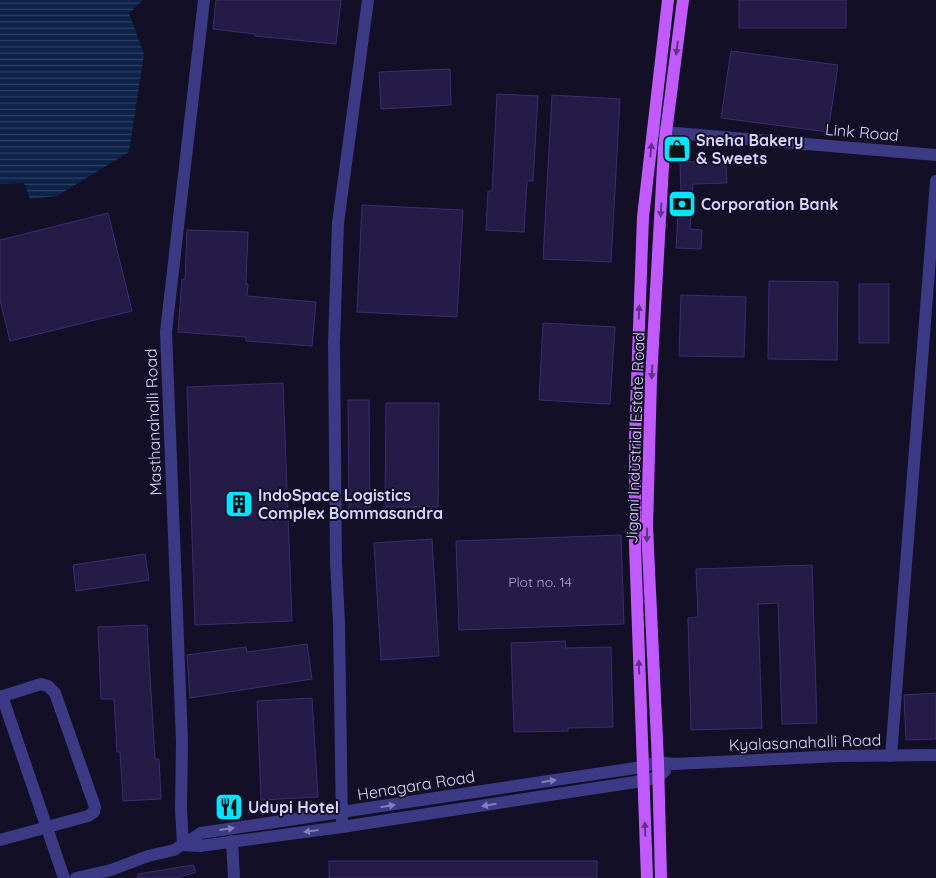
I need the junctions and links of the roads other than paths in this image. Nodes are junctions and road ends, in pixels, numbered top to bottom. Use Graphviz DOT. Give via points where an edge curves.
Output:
graph roads {
  1 [pos="204,0"];
  2 [pos="368,0"];
  3 [pos="668,0"];
  4 [pos="684,0"];
  5 [pos="653,131"];
  6 [pos="666,132"];
  7 [pos="936,155"];
  8 [pos="936,181"];
  9 [pos="1,696"];
  10 [pos="936,755"];
  11 [pos="891,756"];
  12 [pos="658,762"];
  13 [pos="674,764"];
  14 [pos="642,767"];
  15 [pos="658,777"];
  16 [pos="642,781"];
  17 [pos="342,812"];
  18 [pos="342,827"];
  19 [pos="46,828"];
  20 [pos="1,837"];
  21 [pos="232,841"];
  22 [pos="183,845"];
  23 [pos="123,872"];
  24 [pos="83,877"];
  25 [pos="64,878"];
  26 [pos="234,878"];
  27 [pos="647,878"];
  28 [pos="661,878"];
  1 -- 22 [label="street, Masthanahalli Road" via="166,332"];
  2 -- 17 [label="street" via="338,223 334,343"];
  3 -- 5 [label="main road, Jigani Industrial Estate Road"];
  4 -- 6 [label="main road, Jigani Industrial Estate Road, one-way"];
  5 -- 6 [label="street, Link Road"];
  14 -- 5 [label="main road, Jigani Industrial Estate Road, one-way" via="634,437 643,217"];
  6 -- 7 [label="street, Link Road"];
  6 -- 12 [label="main road, Jigani Industrial Estate Road, one-way" via="652,371 647,546"];
  8 -- 11 [label="street"];
  9 -- 19 [label="street"];
  9 -- 19 [label="street" via="41,684 55,693 95,806 94,812 88,816"];
  10 -- 11 [label="street, Kyalasanahalli Road"];
  11 -- 13 [label="street, Kyalasanahalli Road"];
  12 -- 13 [label="street, Kyalasanahalli Road"];
  12 -- 14 [label="street, Henagara Road"];
  12 -- 15 [label="main road, Jigani Industrial Estate Road"];
  13 -- 15 [label="street"];
  14 -- 16 [label="main road, Jigani Industrial Estate Road"];
  17 -- 14 [label="street, Henagara Road, one-way"];
  15 -- 16 [label="street, Henagara Road"];
  15 -- 28 [label="main road, Jigani Industrial Estate Road"];
  16 -- 18 [label="street, Henagara Road, one-way"];
  27 -- 16 [label="main road, Jigani Industrial Estate Road, one-way"];
  17 -- 18 [label="street"];
  22 -- 17 [label="street, Henagara Road, one-way" via="200,832"];
  18 -- 21 [label="street, Henagara Road, one-way"];
  19 -- 20 [label="street"];
  19 -- 25 [label="street"];
  21 -- 22 [label="street, Henagara Road"];
  21 -- 26 [label="street"];
  22 -- 23 [label="street"];
  23 -- 24 [label="street"];
}
